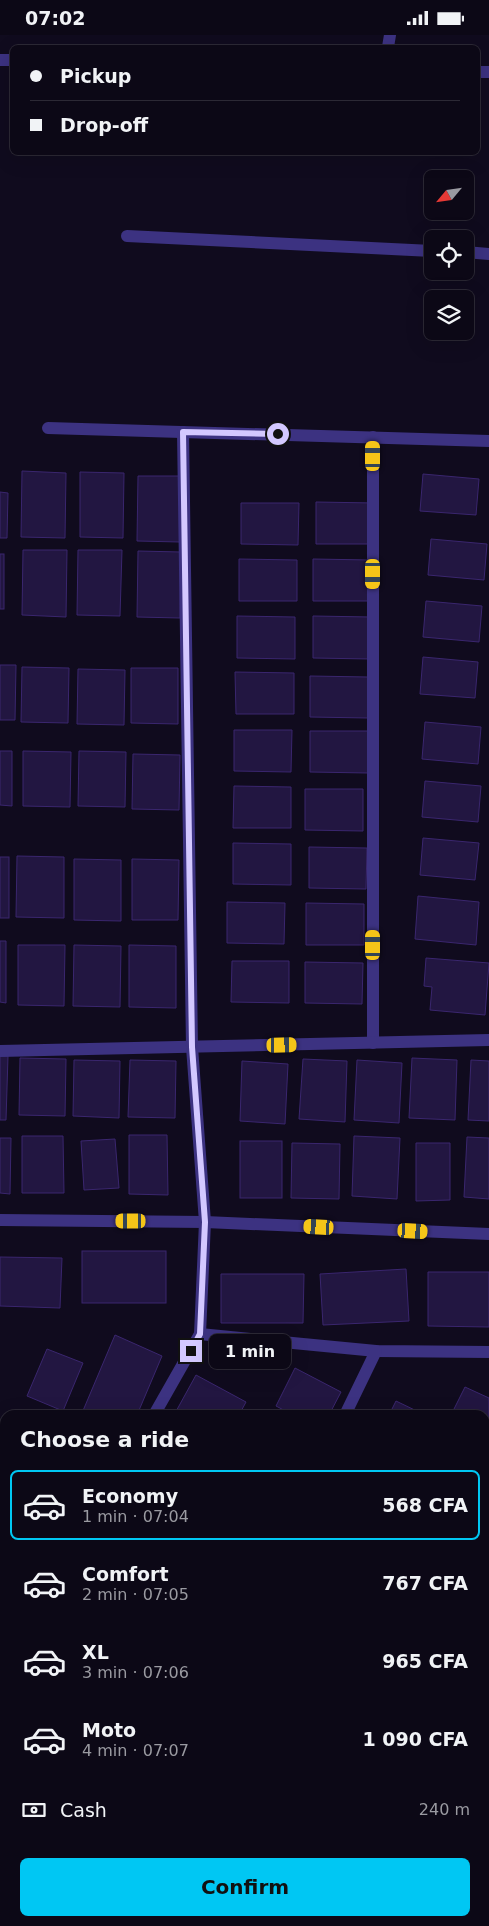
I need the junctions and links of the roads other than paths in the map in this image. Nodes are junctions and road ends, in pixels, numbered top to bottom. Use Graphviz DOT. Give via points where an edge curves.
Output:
graph roads {
  1 [pos="127,236"];
  2 [pos="424,251"];
  3 [pos="474,252"];
  4 [pos="489,253"];
  5 [pos="48,428"];
  6 [pos="183,432"];
  7 [pos="373,437"];
  8 [pos="489,441"];
  9 [pos="489,1040"];
  10 [pos="372,1043"];
  11 [pos="192,1047"];
  12 [pos="0,1051"];
  13 [pos="0,1220"];
  14 [pos="205,1222"];
  15 [pos="489,1234"];
  16 [pos="200,1334"];
  17 [pos="376,1351"];
  18 [pos="489,1352"];
  19 [pos="157,1410"];
  20 [pos="346,1410"];
  1 -- 2 [label="street"];
  3 -- 4 [label="street"];
  5 -- 6 [label="street"];
  6 -- 7 [label="street"];
  6 -- 11 [label="street"];
  7 -- 8 [label="street"];
  7 -- 10 [label="street"];
  9 -- 10 [label="street"];
  10 -- 11 [label="street"];
  11 -- 12 [label="street"];
  11 -- 14 [label="street"];
  13 -- 14 [label="street"];
  14 -- 15 [label="street"];
  14 -- 16 [label="street"];
  16 -- 17 [label="street"];
  16 -- 19 [label="street"];
  17 -- 18 [label="street"];
  17 -- 20 [label="street"];
}
